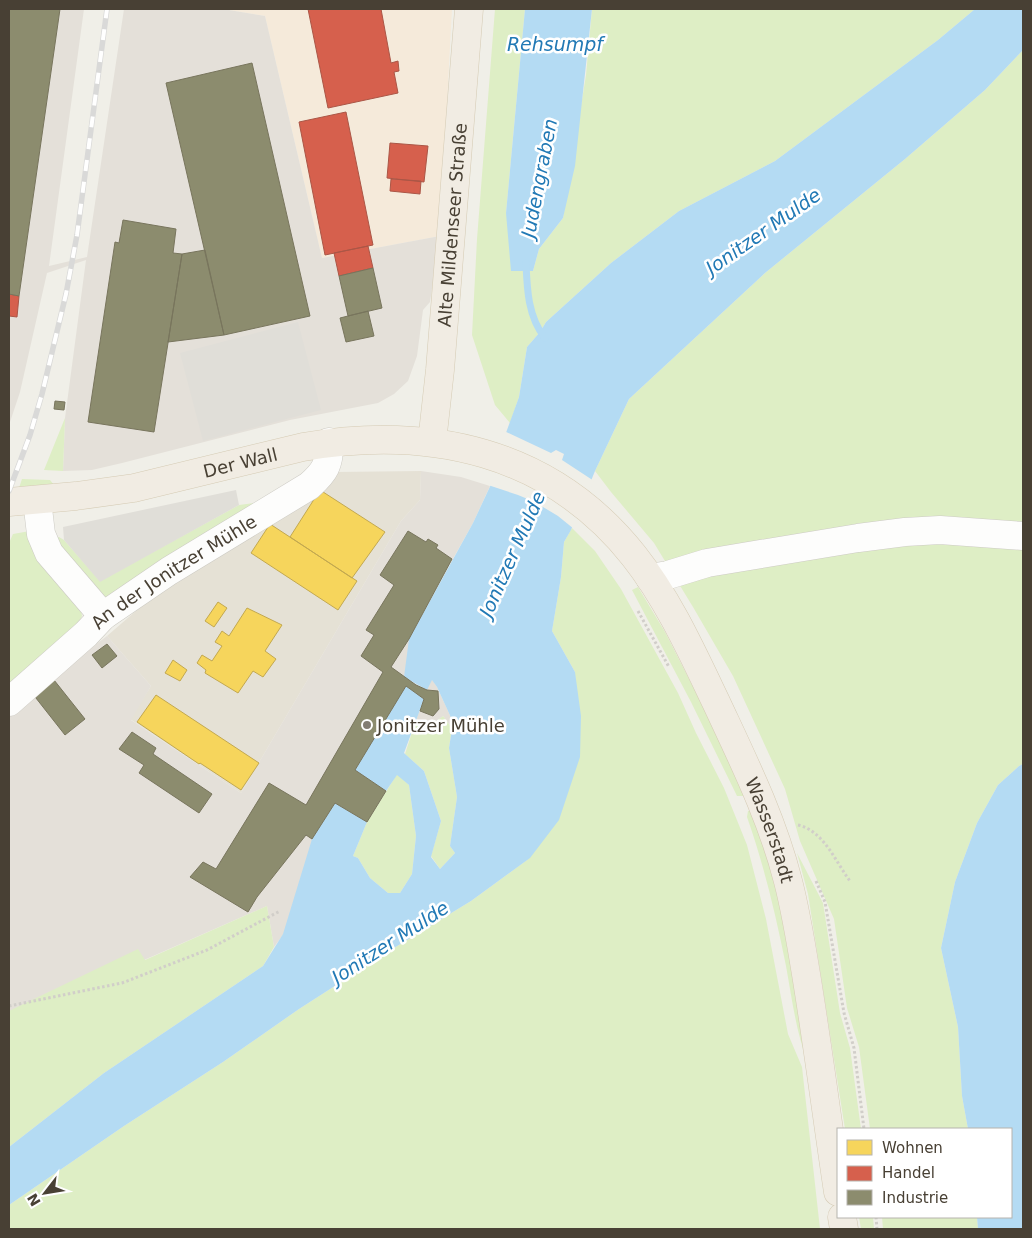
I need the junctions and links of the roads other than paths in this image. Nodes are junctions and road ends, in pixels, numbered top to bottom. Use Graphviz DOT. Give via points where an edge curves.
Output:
graph roads {
  1 [pos="469,9"];
  2 [pos="329,442"];
  3 [pos="432,442"];
  4 [pos="37,500"];
  5 [pos="9,502"];
  6 [pos="592,512"];
  7 [pos="1023,536"];
  8 [pos="650,578"];
  9 [pos="103,616"];
  10 [pos="9,702"];
  11 [pos="837,1185"];
  1 -- 3 [label="main road, Alte Mildenseer Straße"];
  2 -- 3 [label="main road, Der Wall" via="368,439"];
  2 -- 4 [label="main road, Der Wall" via="134,488"];
  2 -- 9 [label="street, An der Jonitzer Mühle" via="326,468 309,486 169,571"];
  3 -- 6 [label="main road, Der Wall" via="473,450 535,474"];
  4 -- 5 [label="main road, Der Wall"];
  4 -- 9 [label="street" via="41,534 49,553"];
  6 -- 8 [label="main road, Wasserstadt" via="609,527"];
  7 -- 8 [label="street" via="940,530 905,532 707,563"];
  8 -- 11 [label="main road, Wasserstadt" via="709,687 773,827 789,882 799,934"];
  9 -- 10 [label="street, An der Jonitzer Mühle"];
}
